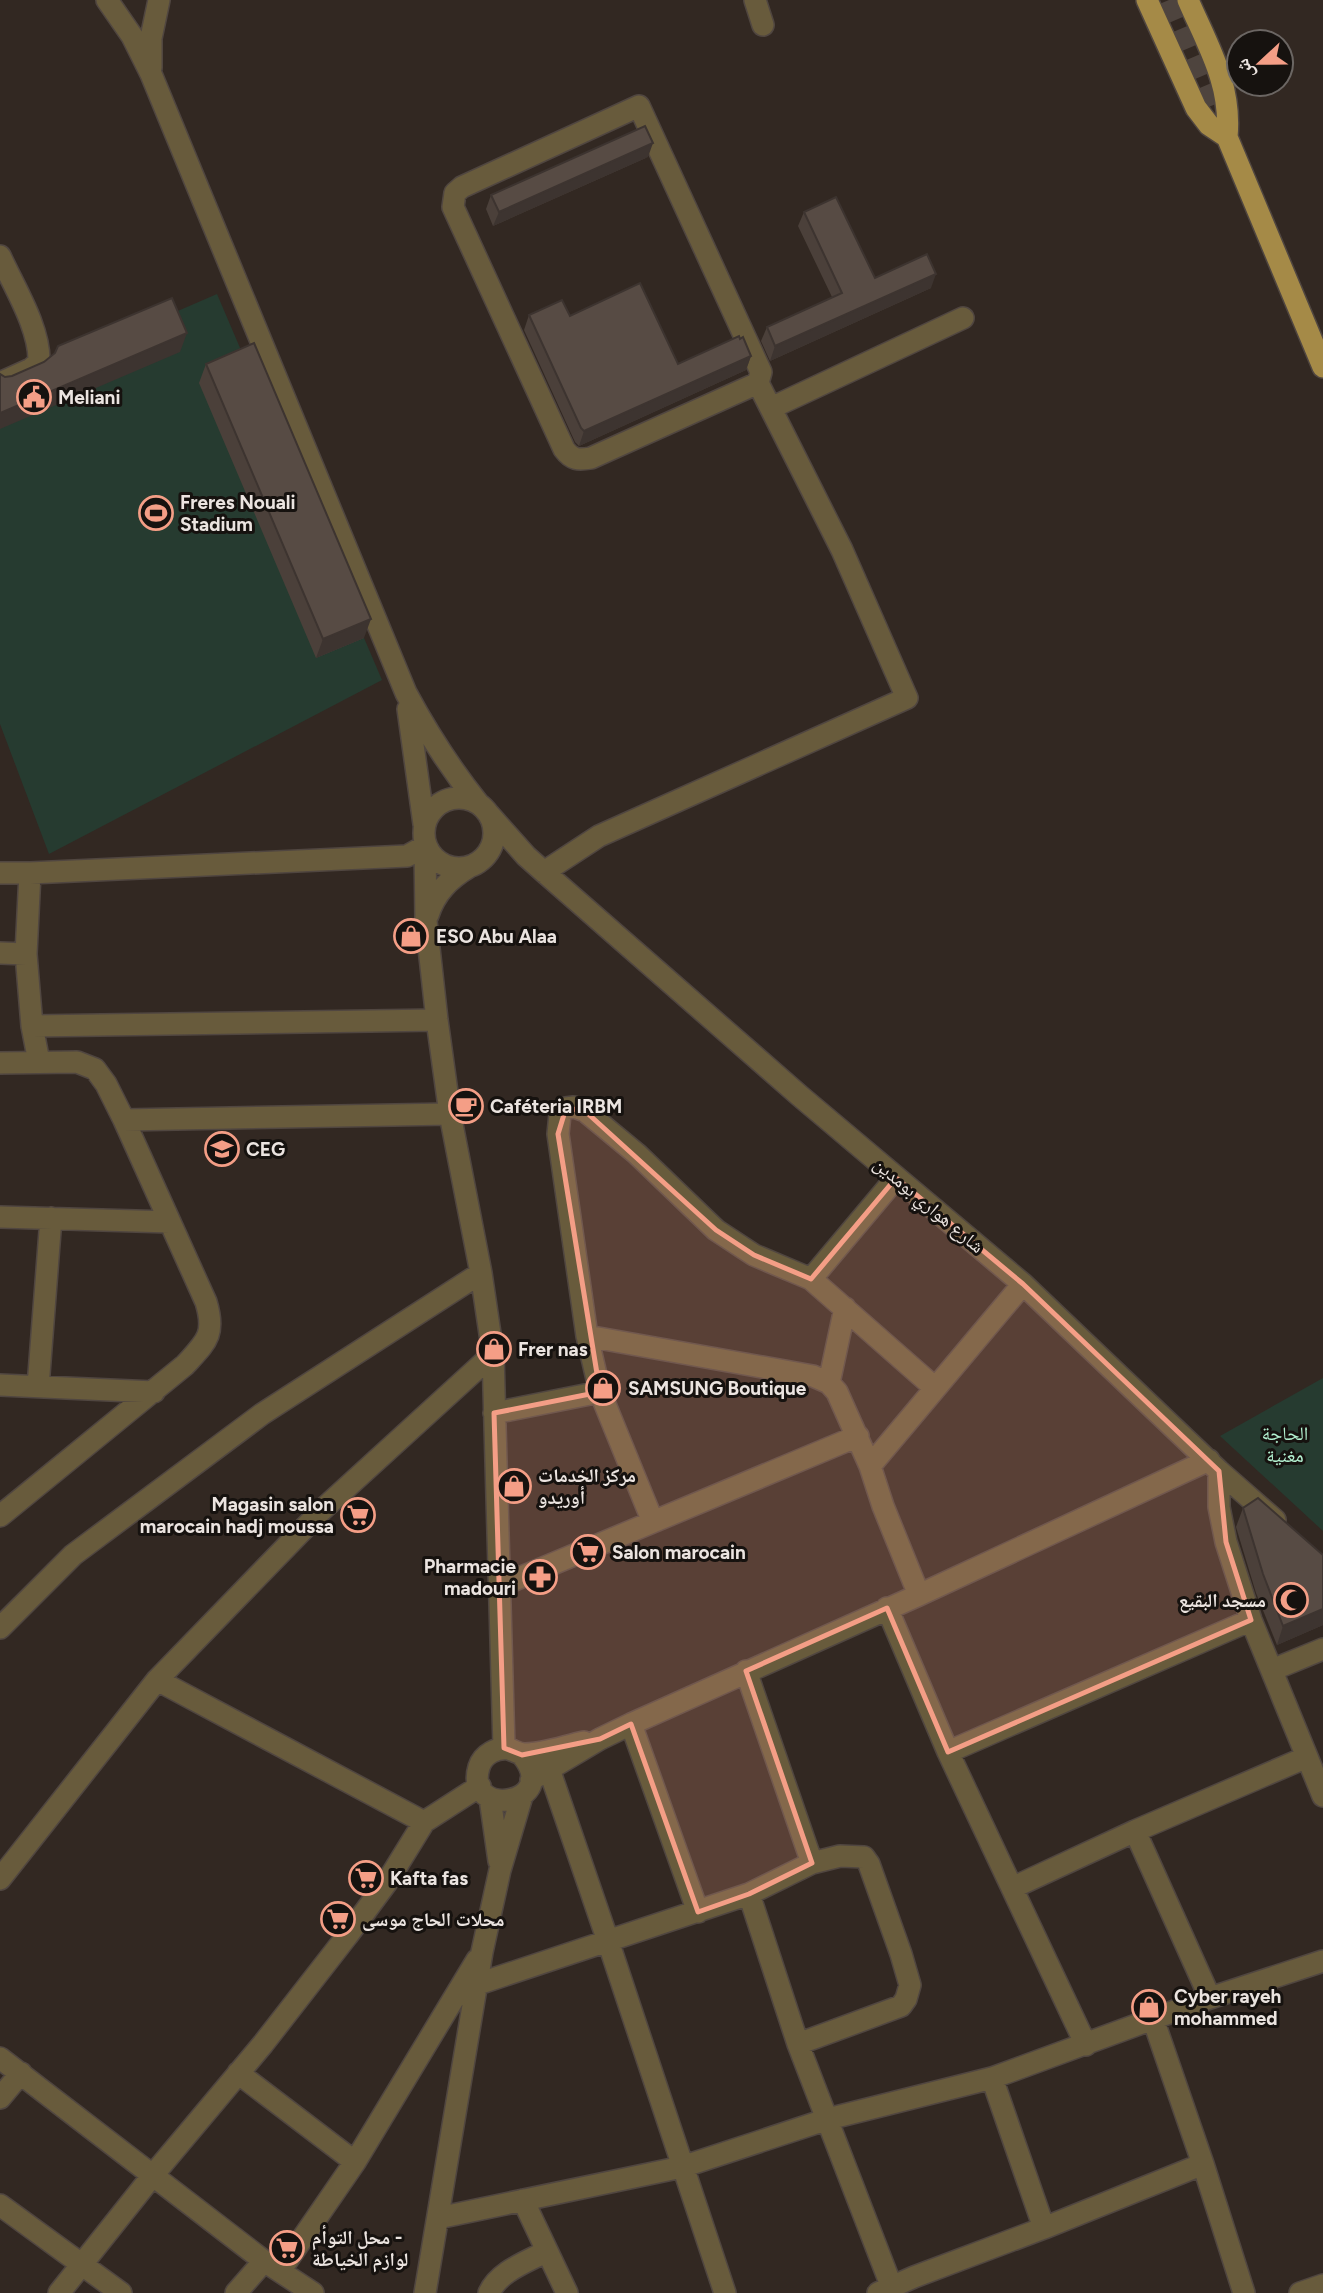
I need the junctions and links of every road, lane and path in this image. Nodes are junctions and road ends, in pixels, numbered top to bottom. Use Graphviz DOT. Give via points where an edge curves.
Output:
graph roads {
  1 [pos="107,0"];
  2 [pos="159,0"];
  3 [pos="755,0"];
  4 [pos="1147,0"];
  5 [pos="1188,0"];
  6 [pos="763,24"];
  7 [pos="151,74"];
  8 [pos="1227,137"];
  9 [pos="0,256"];
  10 [pos="963,318"];
  11 [pos="1323,367"];
  12 [pos="0,383"];
  13 [pos="758,383"];
  14 [pos="771,408"];
  15 [pos="406,693"];
  16 [pos="482,807"];
  17 [pos="424,824"];
  18 [pos="425,846"];
  19 [pos="526,856"];
  20 [pos="478,862"];
  21 [pos="544,872"];
  22 [pos="0,873"];
  23 [pos="30,873"];
  24 [pos="426,921"];
  25 [pos="0,953"];
  26 [pos="26,954"];
  27 [pos="437,1020"];
  28 [pos="32,1026"];
  29 [pos="39,1062"];
  30 [pos="0,1063"];
  31 [pos="450,1114"];
  32 [pos="124,1120"];
  33 [pos="896,1178"];
  34 [pos="0,1217"];
  35 [pos="51,1218"];
  36 [pos="170,1222"];
  37 [pos="481,1273"];
  38 [pos="811,1279"];
  39 [pos="1023,1284"];
  40 [pos="845,1308"];
  41 [pos="587,1336"];
  42 [pos="493,1354"];
  43 [pos="829,1383"];
  44 [pos="0,1385"];
  45 [pos="38,1387"];
  46 [pos="935,1388"];
  47 [pos="154,1392"];
  48 [pos="600,1392"];
  49 [pos="494,1413"];
  50 [pos="858,1436"];
  51 [pos="1214,1465"];
  52 [pos="870,1466"];
  53 [pos="0,1516"];
  54 [pos="653,1522"];
  55 [pos="1289,1533"];
  56 [pos="500,1586"];
  57 [pos="919,1595"];
  58 [pos="887,1608"];
  59 [pos="1251,1620"];
  60 [pos="0,1628"];
  61 [pos="1323,1648"];
  62 [pos="1272,1670"];
  63 [pos="746,1671"];
  64 [pos="158,1680"];
  65 [pos="631,1724"];
  66 [pos="600,1739"];
  67 [pos="513,1752"];
  68 [pos="948,1752"];
  69 [pos="1307,1757"];
  70 [pos="534,1782"];
  71 [pos="485,1792"];
  72 [pos="1323,1796"];
  73 [pos="424,1822"];
  74 [pos="1135,1831"];
  75 [pos="812,1863"];
  76 [pos="500,1870"];
  77 [pos="0,1879"];
  78 [pos="1012,1888"];
  79 [pos="749,1894"];
  80 [pos="698,1912"];
  81 [pos="608,1941"];
  82 [pos="482,1952"];
  83 [pos="1323,1961"];
  84 [pos="478,1984"];
  85 [pos="1210,1998"];
  86 [pos="1153,2019"];
  87 [pos="799,2044"];
  88 [pos="1086,2045"];
  89 [pos="0,2058"];
  90 [pos="21,2073"];
  91 [pos="238,2073"];
  92 [pos="992,2078"];
  93 [pos="0,2098"];
  94 [pos="828,2119"];
  95 [pos="355,2162"];
  96 [pos="1203,2164"];
  97 [pos="682,2167"];
  98 [pos="153,2175"];
  99 [pos="523,2200"];
  100 [pos="0,2205"];
  101 [pos="438,2218"];
  102 [pos="1044,2228"];
  103 [pos="547,2251"];
  104 [pos="82,2266"];
  105 [pos="272,2266"];
  106 [pos="1323,2285"];
  107 [pos="888,2291"];
  108 [pos="59,2293"];
  109 [pos="121,2293"];
  110 [pos="236,2293"];
  111 [pos="313,2293"];
  112 [pos="425,2293"];
  113 [pos="489,2293"];
  114 [pos="567,2293"];
  115 [pos="725,2293"];
  116 [pos="1244,2293"];
  117 [pos="1300,2293"];
  1 -- 7 [label="street"];
  2 -- 7 [label="street" via="151,38"];
  3 -- 6 [label="street"];
  4 -- 8 [label="main road" via="1196,107 1209,125"];
  5 -- 8 [label="main road" via="1224,84"];
  7 -- 15 [label="street"];
  8 -- 11 [label="main road"];
  9 -- 12 [label="street" via="40,353 39,362 31,369"];
  10 -- 14 [label="street"];
  13 -- 13 [label="street" via="761,372 639,106 455,193 453,207 570,457 591,458"];
  13 -- 14 [label="street"];
  14 -- 21 [label="street" via="842,550 906,698 599,836"];
  15 -- 16 [label="street, شارع هواري بومدين" via="450,769"];
  15 -- 17 [label="street"];
  16 -- 17 [label="street" via="468,799 446,800 436,805"];
  16 -- 19 [label="street, شارع هواري بومدين"];
  16 -- 20 [label="street" via="491,819 494,839"];
  17 -- 18 [label="street"];
  18 -- 20 [label="street" via="439,863 449,867 461,869"];
  18 -- 23 [label="street" via="407,856"];
  18 -- 24 [label="street"];
  19 -- 20 [label="street" via="505,851"];
  19 -- 21 [label="street, شارع هواري بومدين"];
  20 -- 24 [label="street" via="442,888"];
  21 -- 33 [label="street, شارع هواري بومدين"];
  22 -- 23 [label="street"];
  23 -- 26 [label="street"];
  24 -- 27 [label="street"];
  25 -- 26 [label="street"];
  26 -- 28 [label="street"];
  27 -- 28 [label="street"];
  27 -- 31 [label="street"];
  28 -- 29 [label="street"];
  29 -- 30 [label="street"];
  29 -- 32 [label="street" via="77,1062 95,1069"];
  31 -- 32 [label="street"];
  31 -- 37 [label="street"];
  32 -- 36 [label="street"];
  33 -- 38 [label="street"];
  33 -- 39 [label="street, شارع هواري بومدين"];
  34 -- 35 [label="street"];
  35 -- 36 [label="street"];
  35 -- 45 [label="street"];
  36 -- 47 [label="street" via="206,1302 211,1331 185,1365"];
  37 -- 42 [label="street"];
  37 -- 60 [label="street" via="251,1423 74,1555"];
  38 -- 40 [label="street"];
  38 -- 41 [label="street" via="754,1255 726,1236 585,1111 566,1108 560,1114 558,1134"];
  39 -- 46 [label="street"];
  39 -- 51 [label="street, شارع هواري بومدين"];
  40 -- 43 [label="street"];
  40 -- 46 [label="street"];
  41 -- 43 [label="street" via="813,1376"];
  41 -- 48 [label="street"];
  42 -- 49 [label="street"];
  42 -- 64 [label="street" via="322,1510"];
  43 -- 50 [label="street"];
  44 -- 45 [label="street"];
  45 -- 47 [label="street"];
  46 -- 52 [label="street"];
  47 -- 53 [label="street"];
  48 -- 49 [label="street"];
  48 -- 54 [label="street"];
  49 -- 56 [label="street"];
  50 -- 52 [label="street"];
  50 -- 54 [label="street"];
  51 -- 55 [label="street, شارع هواري بومدين"];
  51 -- 57 [label="street"];
  51 -- 59 [label="street" via="1226,1542"];
  52 -- 57 [label="street"];
  54 -- 56 [label="street"];
  56 -- 67 [label="street"];
  57 -- 58 [label="street"];
  58 -- 63 [label="street"];
  58 -- 68 [label="street"];
  59 -- 62 [label="street"];
  59 -- 68 [label="street"];
  61 -- 62 [label="street"];
  62 -- 69 [label="street"];
  63 -- 65 [label="street"];
  63 -- 75 [label="street"];
  64 -- 73 [label="street"];
  64 -- 77 [label="street"];
  65 -- 66 [label="street"];
  65 -- 80 [label="street"];
  66 -- 67 [label="street"];
  66 -- 70 [label="street"];
  67 -- 70 [label="street" via="531,1771"];
  67 -- 71 [label="street" via="496,1750 482,1760 478,1768"];
  68 -- 78 [label="street"];
  69 -- 72 [label="street"];
  69 -- 74 [label="street"];
  70 -- 71 [label="street" via="505,1802"];
  70 -- 76 [label="street"];
  70 -- 81 [label="street"];
  71 -- 73 [label="street"];
  71 -- 76 [label="street"];
  73 -- 91 [label="street" via="371,1904"];
  74 -- 78 [label="street"];
  74 -- 85 [label="street"];
  75 -- 79 [label="street"];
  75 -- 87 [label="street" via="864,1857 910,1985 901,2006"];
  76 -- 82 [label="street"];
  78 -- 88 [label="street"];
  79 -- 80 [label="street"];
  79 -- 87 [label="street"];
  80 -- 81 [label="street"];
  81 -- 84 [label="street"];
  81 -- 97 [label="street"];
  82 -- 84 [label="street"];
  82 -- 95 [label="street"];
  83 -- 85 [label="street"];
  84 -- 101 [label="street"];
  85 -- 86 [label="street"];
  86 -- 88 [label="street"];
  86 -- 96 [label="street"];
  87 -- 94 [label="street"];
  88 -- 92 [label="street"];
  89 -- 90 [label="street"];
  90 -- 93 [label="street"];
  90 -- 98 [label="street"];
  91 -- 95 [label="street"];
  91 -- 98 [label="street"];
  92 -- 94 [label="street"];
  92 -- 102 [label="street"];
  94 -- 97 [label="street"];
  94 -- 107 [label="street"];
  95 -- 105 [label="street"];
  96 -- 102 [label="street"];
  96 -- 116 [label="street"];
  97 -- 99 [label="street"];
  97 -- 115 [label="street"];
  98 -- 104 [label="street"];
  98 -- 105 [label="street"];
  99 -- 101 [label="street"];
  99 -- 103 [label="street"];
  100 -- 104 [label="street"];
  101 -- 112 [label="street"];
  102 -- 107 [label="street"];
  103 -- 113 [label="street" via="506,2273"];
  103 -- 114 [label="street"];
  104 -- 108 [label="street"];
  104 -- 109 [label="street"];
  105 -- 110 [label="street"];
  105 -- 111 [label="street"];
  106 -- 117 [label="street"];
}
